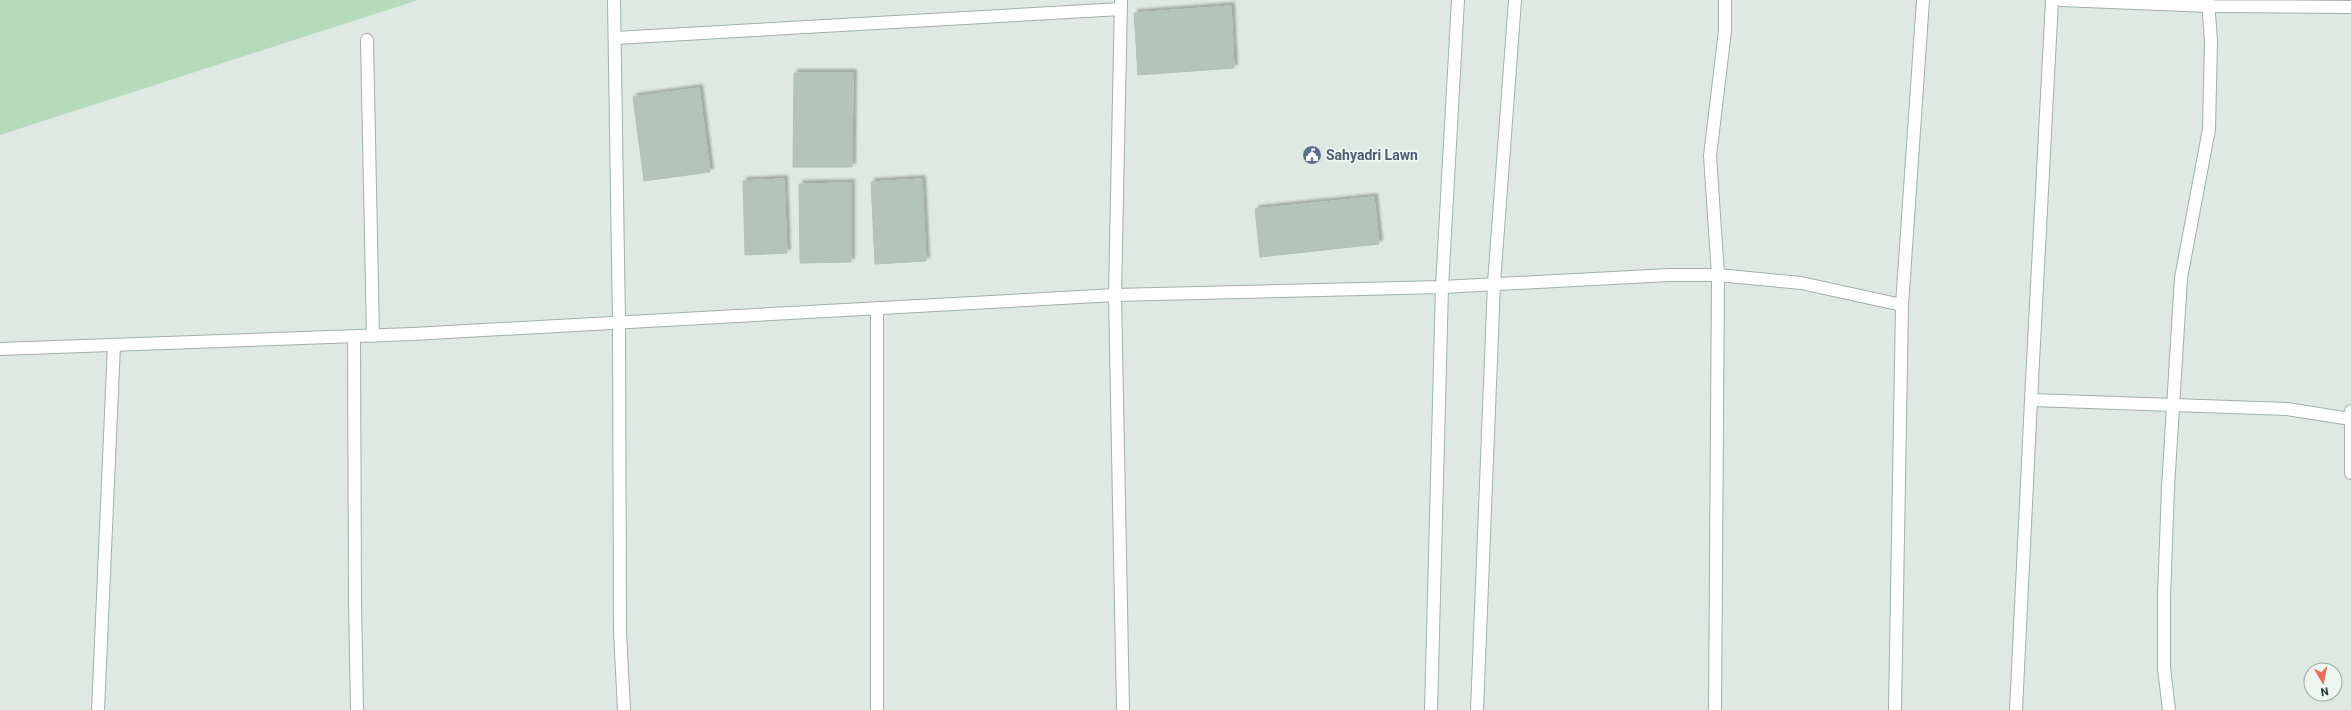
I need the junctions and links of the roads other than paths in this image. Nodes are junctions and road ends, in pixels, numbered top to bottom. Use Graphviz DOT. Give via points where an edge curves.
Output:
graph roads {
  1 [pos="614,0"];
  2 [pos="1458,0"];
  3 [pos="1515,0"];
  4 [pos="1725,0"];
  5 [pos="1923,0"];
  6 [pos="2052,0"];
  7 [pos="2061,0"];
  8 [pos="2208,3"];
  9 [pos="1121,5"];
  10 [pos="2351,7"];
  11 [pos="615,38"];
  12 [pos="367,40"];
  13 [pos="1718,275"];
  14 [pos="1494,283"];
  15 [pos="1442,287"];
  16 [pos="1115,295"];
  17 [pos="1902,305"];
  18 [pos="877,309"];
  19 [pos="619,323"];
  20 [pos="373,336"];
  21 [pos="354,337"];
  22 [pos="114,345"];
  23 [pos="0,349"];
  24 [pos="2031,400"];
  25 [pos="2175,404"];
  26 [pos="2351,411"];
  27 [pos="2351,419"];
  28 [pos="2351,473"];
  29 [pos="98,710"];
  30 [pos="357,710"];
  31 [pos="624,710"];
  32 [pos="877,710"];
  33 [pos="1123,710"];
  34 [pos="1431,710"];
  35 [pos="1477,710"];
  36 [pos="1715,710"];
  37 [pos="1895,710"];
  38 [pos="2016,710"];
  39 [pos="2169,710"];
  1 -- 11 [label="street"];
  2 -- 15 [label="street"];
  3 -- 14 [label="street"];
  4 -- 13 [label="street" via="1725,31 1710,156"];
  5 -- 17 [label="street"];
  6 -- 24 [label="street"];
  7 -- 8 [label="street"];
  8 -- 10 [label="street"];
  8 -- 25 [label="street" via="2211,42 2209,128 2181,278"];
  9 -- 11 [label="street"];
  9 -- 16 [label="street"];
  11 -- 19 [label="street"];
  12 -- 20 [label="street"];
  13 -- 14 [label="street"];
  13 -- 17 [label="street" via="1801,283"];
  13 -- 36 [label="street"];
  14 -- 15 [label="street"];
  14 -- 35 [label="street"];
  15 -- 16 [label="street"];
  15 -- 34 [label="street"];
  16 -- 18 [label="street"];
  16 -- 33 [label="street"];
  17 -- 37 [label="street"];
  18 -- 19 [label="street"];
  18 -- 32 [label="street"];
  19 -- 20 [label="street"];
  19 -- 31 [label="street" via="620,631"];
  20 -- 21 [label="street"];
  21 -- 22 [label="street"];
  21 -- 30 [label="street" via="354,602"];
  22 -- 23 [label="street"];
  22 -- 29 [label="street"];
  24 -- 25 [label="street"];
  24 -- 38 [label="street"];
  25 -- 27 [label="street" via="2287,409"];
  25 -- 39 [label="street" via="2168,487 2164,597 2164,668"];
  26 -- 27 [label="street"];
  27 -- 28 [label="street"];
}
